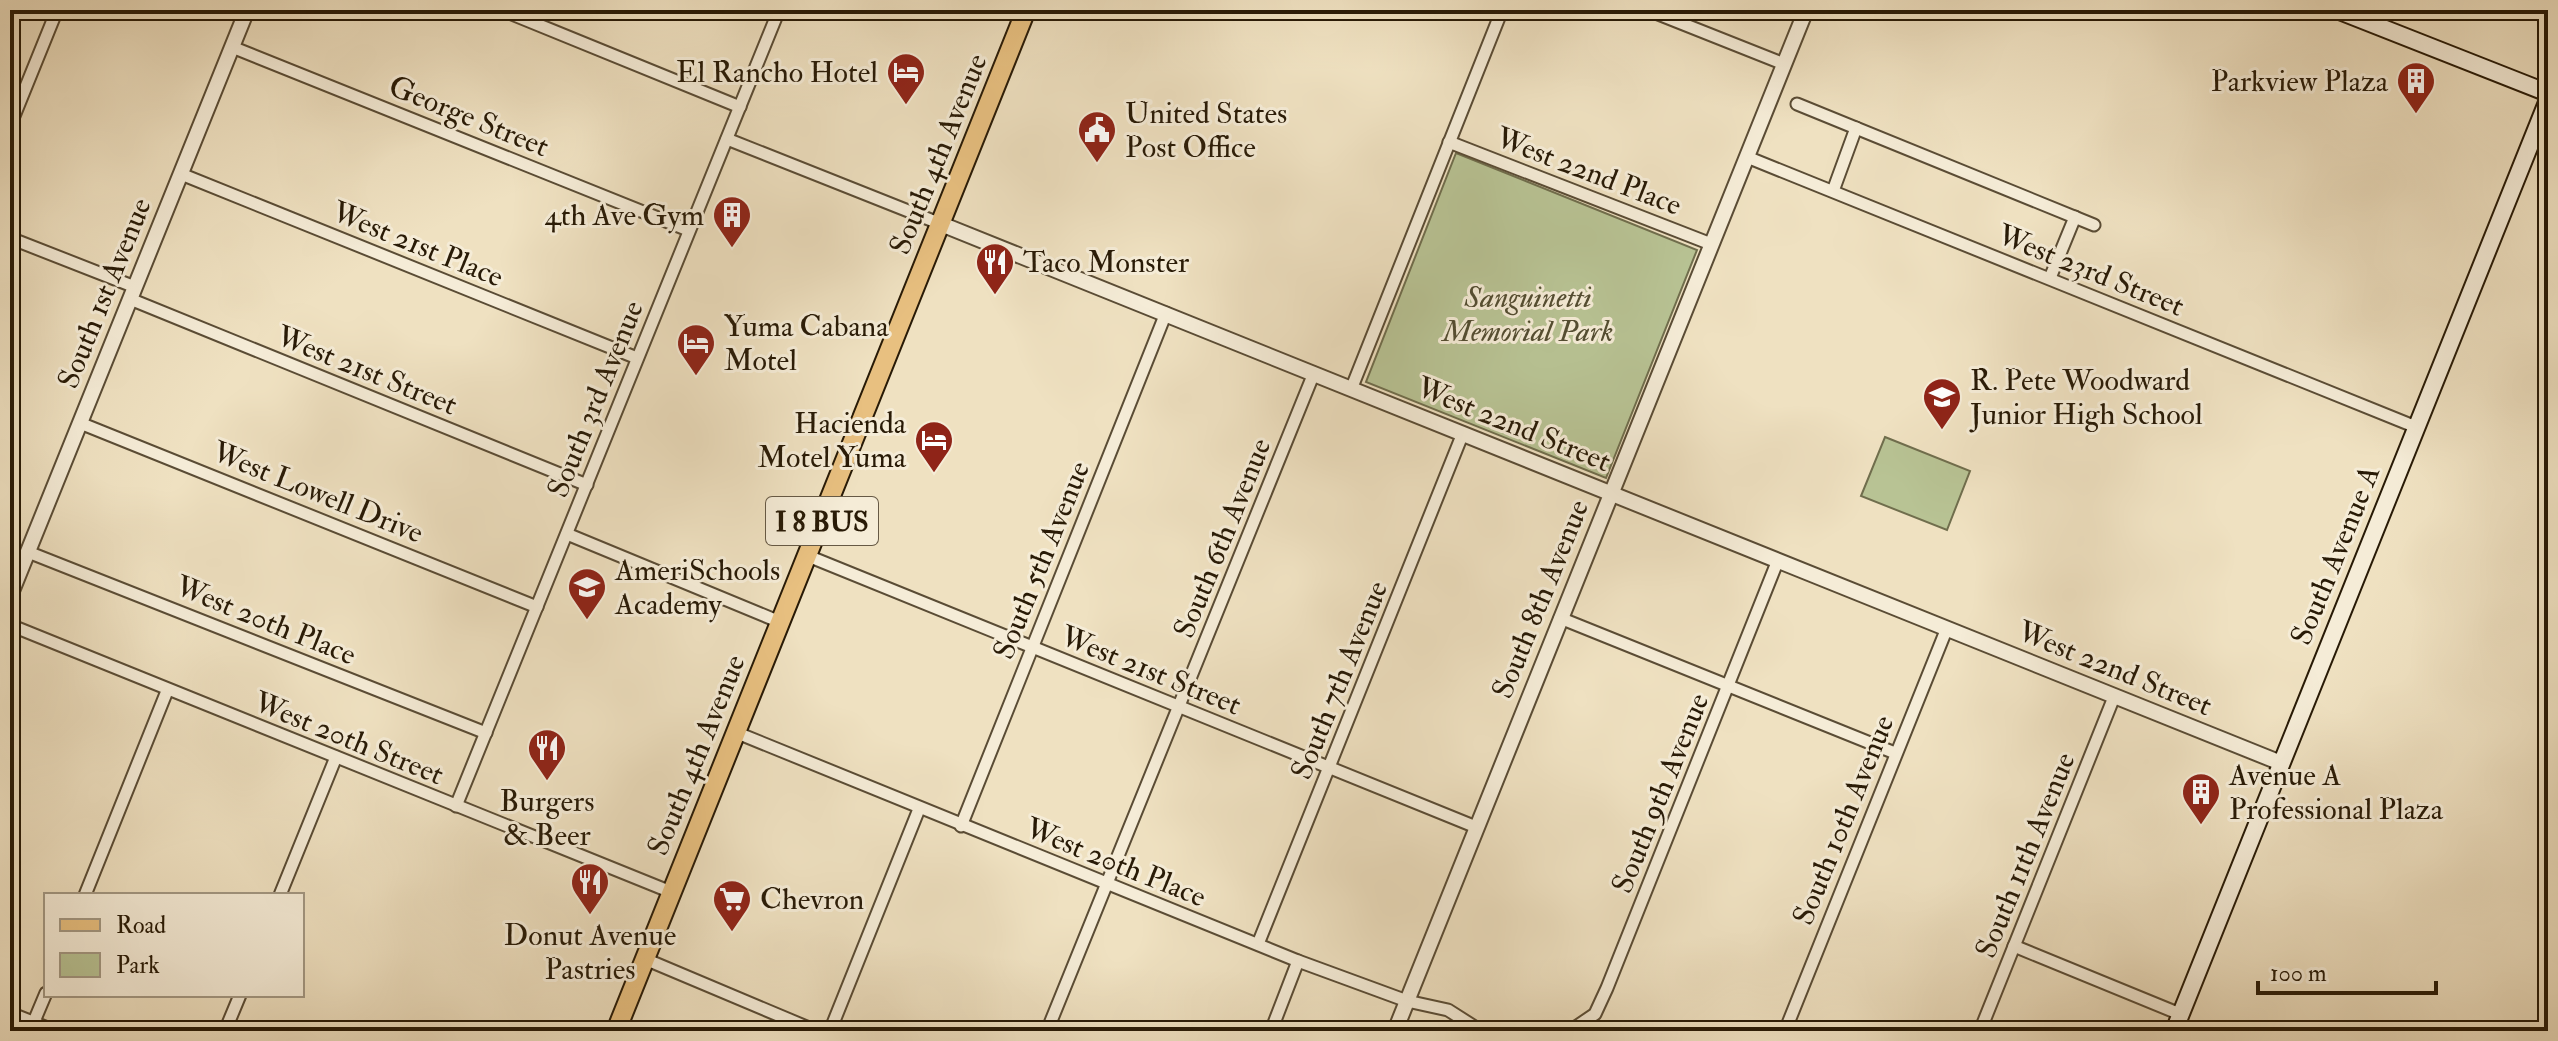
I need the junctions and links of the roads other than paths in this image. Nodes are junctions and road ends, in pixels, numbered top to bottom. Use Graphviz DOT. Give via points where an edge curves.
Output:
graph roads {
  1 [pos="57,10"];
  2 [pos="247,10"];
  3 [pos="502,10"];
  4 [pos="779,10"];
  5 [pos="1026,10"];
  6 [pos="1502,10"];
  7 [pos="1648,10"];
  8 [pos="1806,10"];
  9 [pos="2337,10"];
  10 [pos="232,47"];
  11 [pos="1784,64"];
  12 [pos="2548,93"];
  13 [pos="2548,100"];
  14 [pos="1797,104"];
  15 [pos="740,107"];
  16 [pos="10,126"];
  17 [pos="1856,128"];
  18 [pos="727,139"];
  19 [pos="1449,142"];
  20 [pos="1747,157"];
  21 [pos="181,174"];
  22 [pos="1833,191"];
  23 [pos="2075,217"];
  24 [pos="941,224"];
  25 [pos="2094,225"];
  26 [pos="688,230"];
  27 [pos="10,238"];
  28 [pos="1711,244"];
  29 [pos="2050,278"];
  30 [pos="132,293"];
  31 [pos="1166,313"];
  32 [pos="637,358"];
  33 [pos="1314,373"];
  34 [pos="1352,387"];
  35 [pos="80,423"];
  36 [pos="2416,427"];
  37 [pos="1463,433"];
  38 [pos="587,485"];
  39 [pos="1611,491"];
  40 [pos="567,534"];
  41 [pos="28,552"];
  42 [pos="808,556"];
  43 [pos="1778,560"];
  44 [pos="10,596"];
  45 [pos="537,607"];
  46 [pos="1560,618"];
  47 [pos="780,622"];
  48 [pos="10,625"];
  49 [pos="1947,628"];
  50 [pos="1032,647"];
  51 [pos="1728,687"];
  52 [pos="167,691"];
  53 [pos="2114,697"];
  54 [pos="1180,707"];
  55 [pos="735,732"];
  56 [pos="486,733"];
  57 [pos="1895,753"];
  58 [pos="336,757"];
  59 [pos="2281,763"];
  60 [pos="1331,768"];
  61 [pos="456,806"];
  62 [pos="919,809"];
  63 [pos="961,826"];
  64 [pos="1476,827"];
  65 [pos="1107,884"];
  66 [pos="671,892"];
  67 [pos="86,893"];
  68 [pos="281,893"];
  69 [pos="1258,944"];
  70 [pos="2014,946"];
  71 [pos="645,959"];
  72 [pos="1298,961"];
  73 [pos="44,997"];
  74 [pos="239,997"];
  75 [pos="1407,1001"];
  76 [pos="10,1013"];
  77 [pos="2180,1014"];
  78 [pos="32,1027"];
  79 [pos="55,1031"];
  80 [pos="225,1031"];
  81 [pos="616,1031"];
  82 [pos="816,1031"];
  83 [pos="830,1031"];
  84 [pos="1047,1031"];
  85 [pos="1271,1031"];
  86 [pos="1395,1031"];
  87 [pos="1481,1031"];
  88 [pos="1570,1031"];
  89 [pos="1785,1031"];
  90 [pos="1980,1031"];
  91 [pos="2174,1031"];
  1 -- 16 [label="street"];
  2 -- 10 [label="street, South 1st Avenue"];
  3 -- 15 [label="street"];
  4 -- 15 [label="street, South 3rd Avenue"];
  5 -- 24 [label="main road, South 4th Avenue / I 8 BUS"];
  6 -- 19 [label="street"];
  7 -- 11 [label="street"];
  8 -- 11 [label="street, South 8th Avenue"];
  9 -- 12 [label="main road"];
  10 -- 21 [label="street, South 1st Avenue"];
  10 -- 26 [label="street, George Street"];
  11 -- 20 [label="street, South 8th Avenue"];
  13 -- 36 [label="main road, South Avenue A"];
  14 -- 17 [label="street"];
  15 -- 18 [label="street, South 3rd Avenue"];
  17 -- 22 [label="street"];
  17 -- 23 [label="street"];
  18 -- 24 [label="street, West 22nd Street"];
  18 -- 26 [label="street, South 3rd Avenue"];
  19 -- 28 [label="street, West 22nd Place"];
  19 -- 34 [label="street"];
  20 -- 22 [label="street, West 23rd Street"];
  20 -- 28 [label="street, South 8th Avenue"];
  21 -- 30 [label="street, South 1st Avenue"];
  21 -- 32 [label="street, West 21st Place"];
  22 -- 29 [label="street, West 23rd Street"];
  23 -- 25 [label="street"];
  23 -- 29 [label="street"];
  24 -- 31 [label="street, West 22nd Street"];
  24 -- 42 [label="main road, South 4th Avenue / I 8 BUS"];
  26 -- 32 [label="street, South 3rd Avenue"];
  27 -- 30 [label="street, West 21st Street"];
  28 -- 39 [label="street, South 8th Avenue"];
  29 -- 36 [label="street, West 23rd Street"];
  30 -- 35 [label="street, South 1st Avenue"];
  30 -- 38 [label="street, West 21st Street"];
  31 -- 33 [label="street, West 22nd Street"];
  31 -- 50 [label="street, South 5th Avenue"];
  32 -- 38 [label="street, South 3rd Avenue"];
  33 -- 34 [label="street, West 22nd Street"];
  33 -- 54 [label="street, South 6th Avenue"];
  34 -- 37 [label="street, West 22nd Street"];
  35 -- 41 [label="street, South 1st Avenue"];
  35 -- 45 [label="street, West Lowell Drive"];
  36 -- 59 [label="main road, South Avenue A"];
  37 -- 39 [label="street, West 22nd Street"];
  37 -- 60 [label="street, South 7th Avenue"];
  38 -- 40 [label="street, South 3rd Avenue"];
  39 -- 43 [label="street, West 22nd Street"];
  39 -- 46 [label="street, South 8th Avenue"];
  40 -- 45 [label="street, South 3rd Avenue"];
  40 -- 47 [label="street"];
  41 -- 44 [label="street, South 1st Avenue"];
  41 -- 56 [label="street, West 20th Place"];
  42 -- 47 [label="main road, South 4th Avenue / I 8 BUS"];
  42 -- 50 [label="street, West 21st Street"];
  43 -- 49 [label="street, West 22nd Street"];
  43 -- 51 [label="street, South 9th Avenue"];
  45 -- 56 [label="street, South 3rd Avenue"];
  46 -- 51 [label="street"];
  46 -- 64 [label="street, South 8th Avenue"];
  47 -- 55 [label="main road, South 4th Avenue / I 8 BUS"];
  48 -- 52 [label="street, West 20th Street"];
  49 -- 53 [label="street, West 22nd Street"];
  49 -- 57 [label="street, South 10th Avenue"];
  50 -- 54 [label="street, West 21st Street"];
  50 -- 63 [label="street, South 5th Avenue"];
  51 -- 57 [label="street"];
  51 -- 88 [label="street, South 9th Avenue" via="1607,988 1595,1014"];
  52 -- 58 [label="street, West 20th Street"];
  52 -- 67 [label="street"];
  53 -- 59 [label="street, West 22nd Street"];
  53 -- 70 [label="street, South 11th Avenue"];
  54 -- 60 [label="street, West 21st Street"];
  54 -- 65 [label="street, South 6th Avenue"];
  55 -- 62 [label="street, West 20th Place"];
  55 -- 66 [label="main road, South 4th Avenue / I 8 BUS"];
  56 -- 61 [label="street, South 3rd Avenue"];
  57 -- 89 [label="street, South 10th Avenue"];
  58 -- 61 [label="street, West 20th Street"];
  58 -- 68 [label="street"];
  59 -- 77 [label="main road, South Avenue A"];
  60 -- 64 [label="street, West 21st Street"];
  60 -- 69 [label="street, South 7th Avenue"];
  61 -- 66 [label="street, West 20th Street"];
  62 -- 63 [label="street, West 20th Place"];
  62 -- 83 [label="street"];
  63 -- 65 [label="street, West 20th Place"];
  64 -- 75 [label="street, South 8th Avenue"];
  65 -- 69 [label="street, West 20th Place"];
  65 -- 84 [label="street, South 6th Avenue"];
  66 -- 71 [label="main road, South 4th Avenue / I 8 BUS"];
  69 -- 72 [label="street, West 20th Place"];
  70 -- 77 [label="street"];
  70 -- 90 [label="street, South 11th Avenue"];
  71 -- 81 [label="main road, South 4th Avenue / I 8 BUS"];
  71 -- 82 [label="street"];
  72 -- 75 [label="street, West 20th Place"];
  72 -- 85 [label="street"];
  73 -- 78 [label="street"];
  74 -- 80 [label="street"];
  75 -- 86 [label="street, South 8th Avenue"];
  75 -- 87 [label="street, West 20th Place" via="1448,1010"];
  76 -- 78 [label="street"];
  77 -- 91 [label="main road, South Avenue A"];
  78 -- 79 [label="street"];
}
